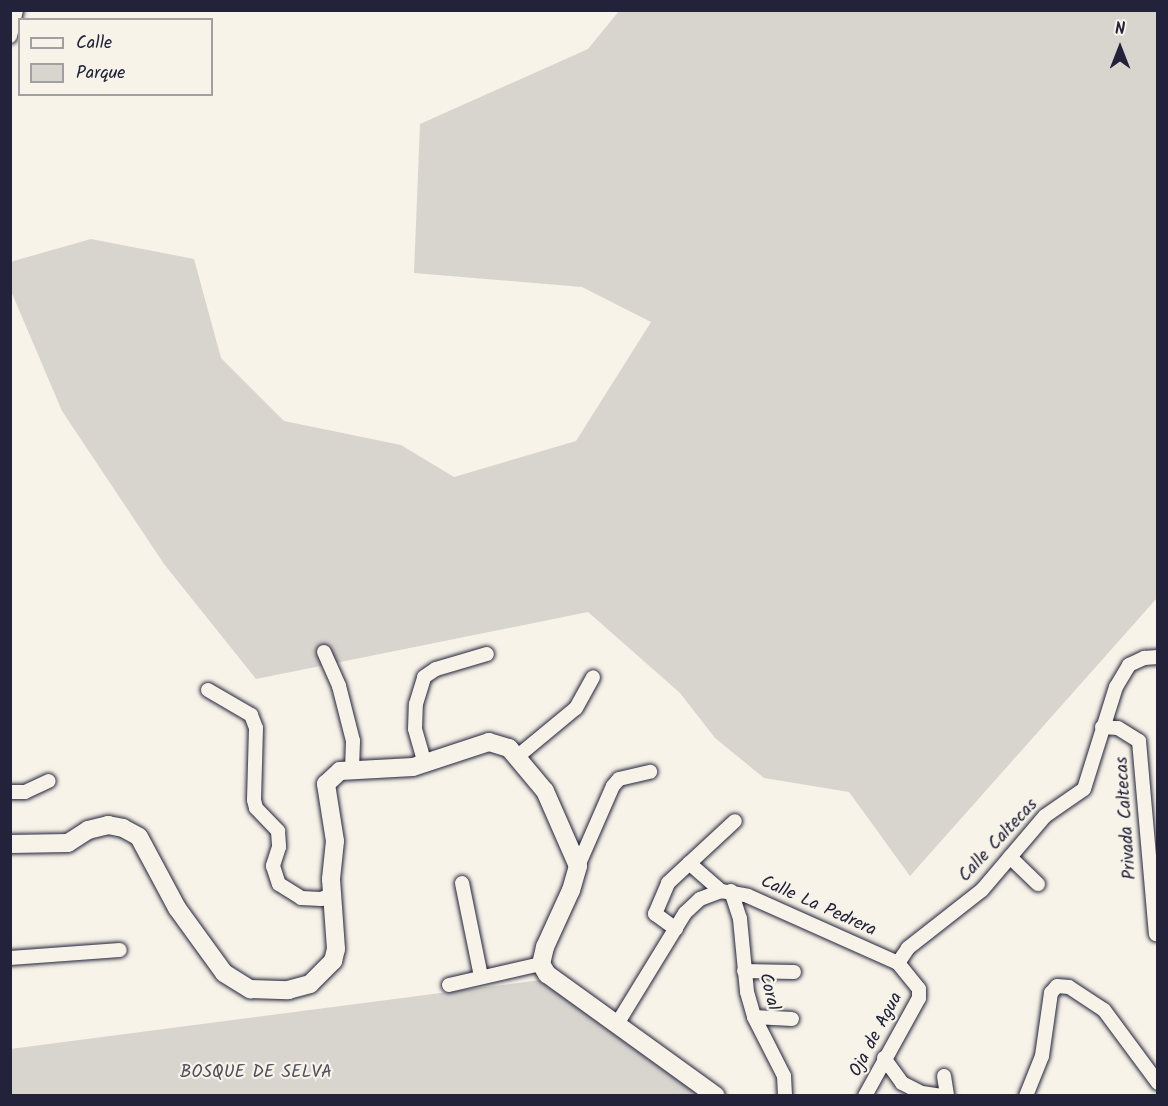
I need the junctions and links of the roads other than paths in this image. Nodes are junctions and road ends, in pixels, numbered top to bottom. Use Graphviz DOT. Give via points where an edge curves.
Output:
graph roads {
  1 [pos="16,10"];
  2 [pos="10,36"];
  3 [pos="324,652"];
  4 [pos="487,654"];
  5 [pos="1158,657"];
  6 [pos="593,677"];
  7 [pos="208,690"];
  8 [pos="1102,727"];
  9 [pos="518,756"];
  10 [pos="425,764"];
  11 [pos="352,770"];
  12 [pos="650,772"];
  13 [pos="49,781"];
  14 [pos="10,792"];
  15 [pos="735,821"];
  16 [pos="10,844"];
  17 [pos="1010,857"];
  18 [pos="689,863"];
  19 [pos="578,866"];
  20 [pos="462,883"];
  21 [pos="1038,884"];
  22 [pos="726,891"];
  23 [pos="332,895"];
  24 [pos="676,929"];
  25 [pos="1156,934"];
  26 [pos="120,950"];
  27 [pos="10,958"];
  28 [pos="898,963"];
  29 [pos="541,964"];
  30 [pos="744,971"];
  31 [pos="794,972"];
  32 [pos="482,976"];
  33 [pos="448,985"];
  34 [pos="754,1017"];
  35 [pos="792,1019"];
  36 [pos="617,1024"];
  37 [pos="884,1058"];
  38 [pos="944,1076"];
  39 [pos="1158,1083"];
  40 [pos="716,1095"];
  41 [pos="785,1095"];
  42 [pos="865,1095"];
  43 [pos="946,1095"];
  44 [pos="1026,1095"];
  1 -- 2 [label="street"];
  3 -- 11 [label="street" via="339,686 353,741"];
  4 -- 10 [label="street" via="436,669 420,685 416,729"];
  5 -- 8 [label="street, Calle Caltecas" via="1129,665 1116,687"];
  6 -- 9 [label="street" via="576,708"];
  7 -- 23 [label="street" via="251,715 256,728 254,800 256,808 278,831 279,848 273,866 279,884 301,898"];
  8 -- 17 [label="street, Calle Caltecas" via="1084,789 1045,816"];
  8 -- 25 [label="street, Privada Caltecas" via="1118,728 1138,741"];
  9 -- 10 [label="main road" via="509,748 489,742"];
  9 -- 19 [label="main road" via="545,791"];
  10 -- 11 [label="main road"];
  11 -- 23 [label="main road" via="340,771 326,784 335,841"];
  12 -- 19 [label="street" via="629,775 613,786"];
  13 -- 14 [label="street" via="25,792"];
  15 -- 18 [label="street"];
  16 -- 23 [label="main road" via="68,843 88,830 108,825 139,837 199,943 224,973 250,989 288,990 310,984 326,970 336,949"];
  17 -- 21 [label="street"];
  17 -- 28 [label="street, Calle Caltecas" via="982,890 914,942"];
  18 -- 22 [label="street"];
  18 -- 24 [label="street" via="668,883 654,910 657,918"];
  19 -- 29 [label="main road"];
  20 -- 32 [label="street"];
  22 -- 24 [label="street" via="700,899"];
  22 -- 28 [label="street, Calle La Pedrera" via="827,929"];
  22 -- 30 [label="street, Coral" via="740,919"];
  24 -- 36 [label="street"];
  26 -- 27 [label="street"];
  28 -- 37 [label="street, Oja de Agua" via="919,989 919,998"];
  29 -- 32 [label="street"];
  29 -- 36 [label="main road" via="554,980"];
  30 -- 31 [label="street"];
  30 -- 34 [label="street, Coral"];
  32 -- 33 [label="street"];
  34 -- 35 [label="street"];
  34 -- 41 [label="street, Coral" via="778,1059"];
  36 -- 40 [label="main road"];
  37 -- 42 [label="street, Oja de Agua"];
  37 -- 43 [label="street" via="902,1083 922,1093"];
  38 -- 43 [label="street"];
  39 -- 44 [label="street" via="1104,1010 1069,987 1057,986 1051,993 1042,1056"];
}
